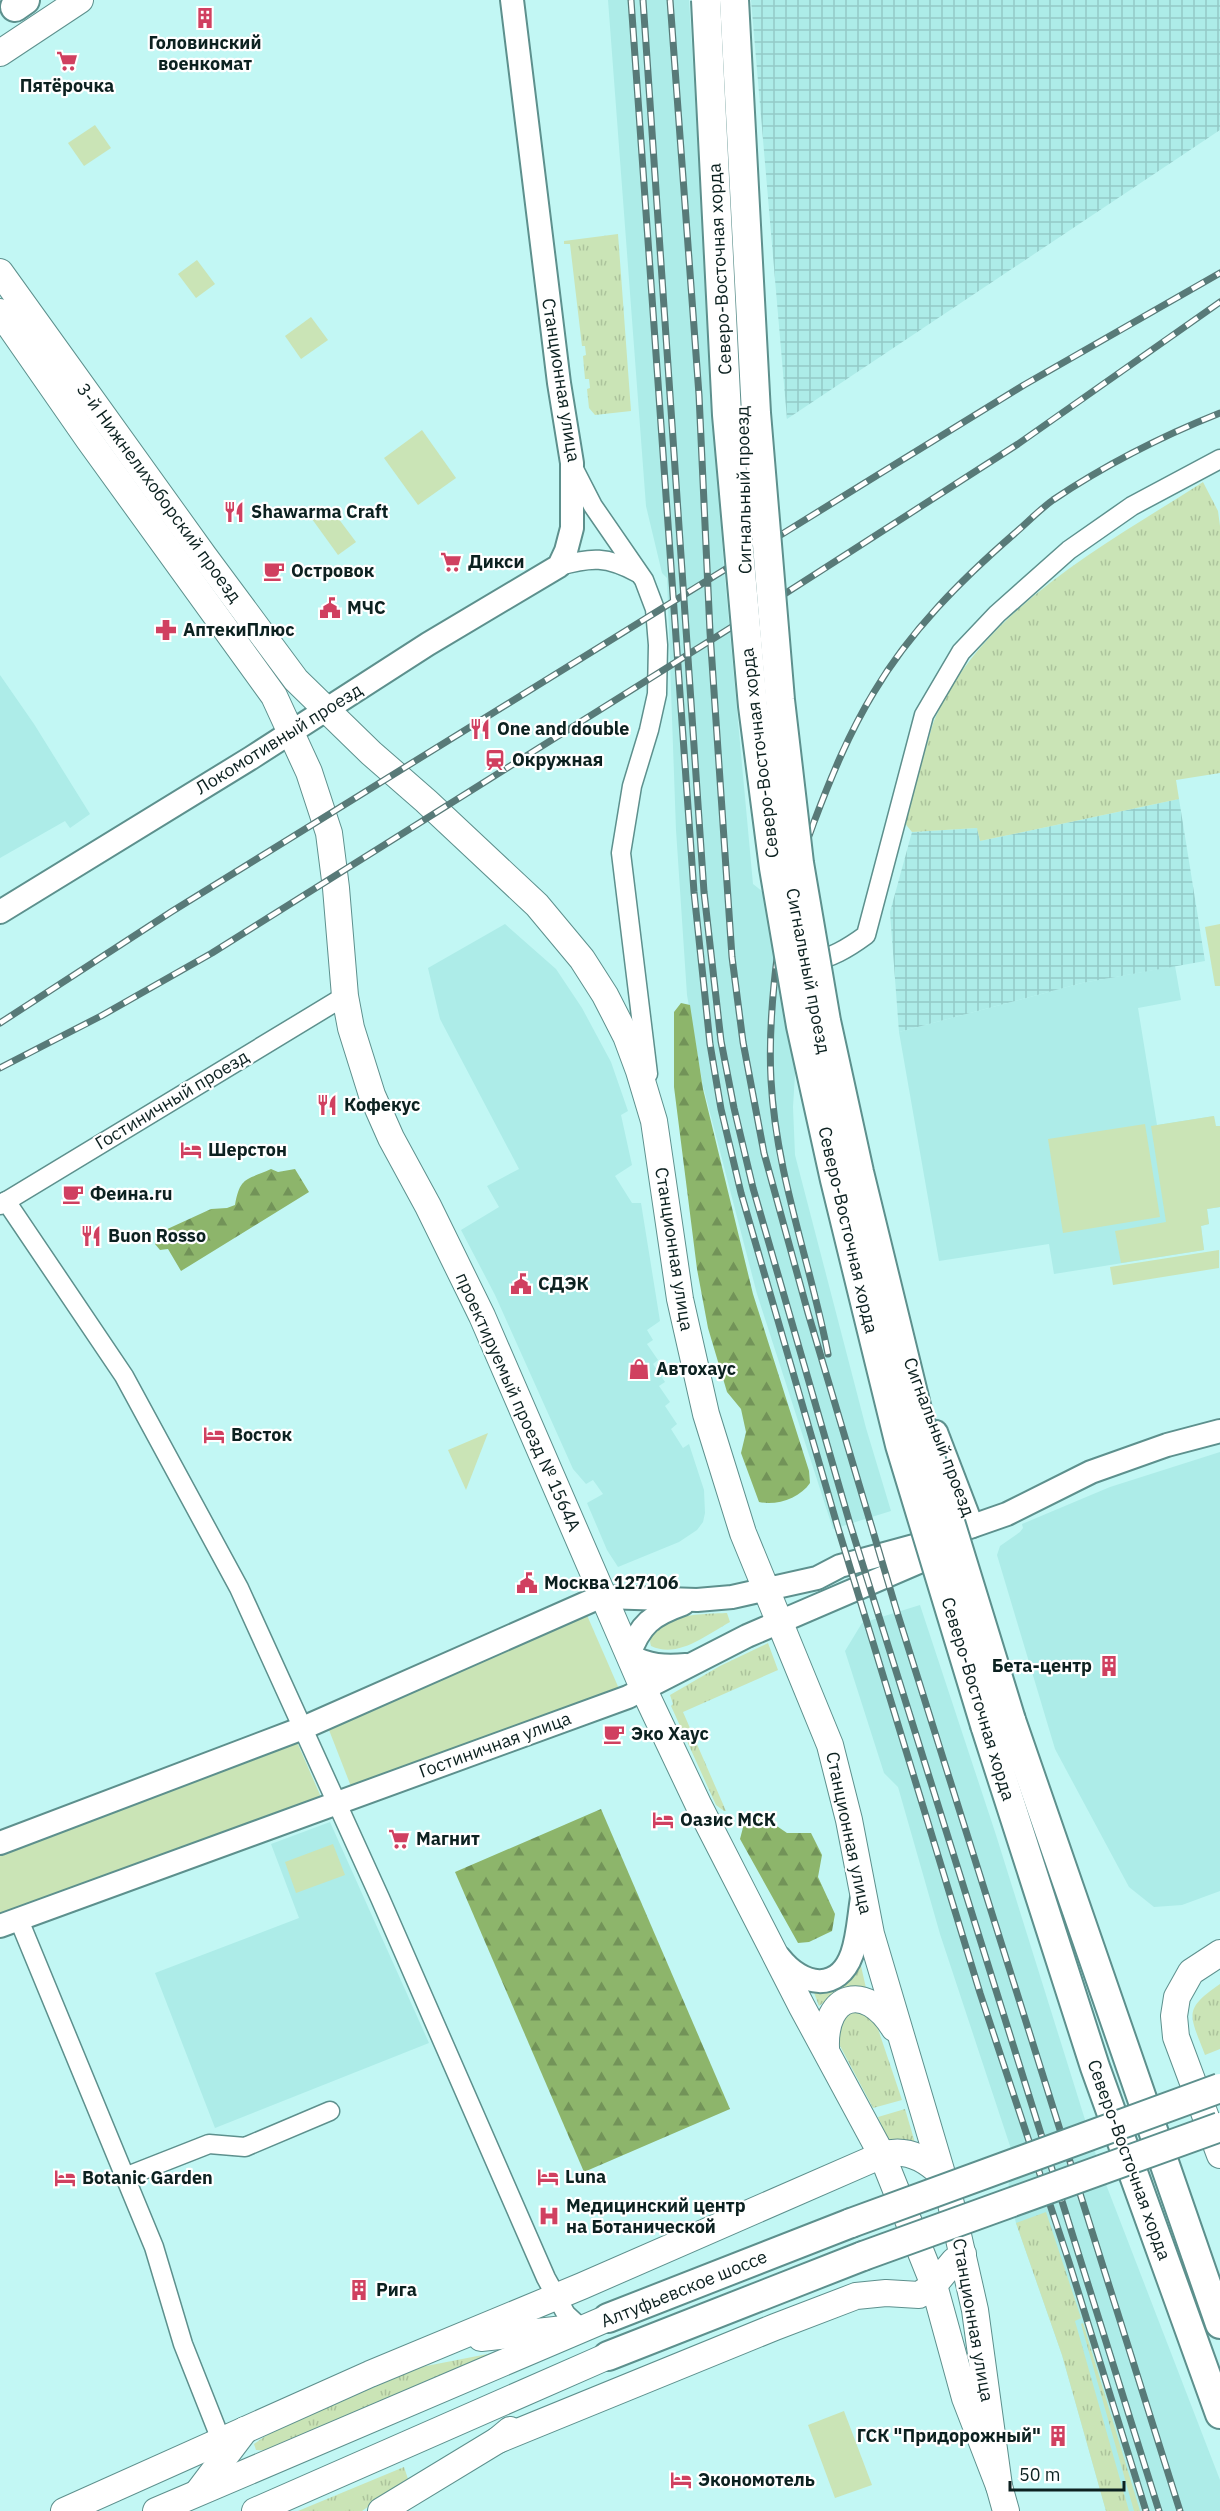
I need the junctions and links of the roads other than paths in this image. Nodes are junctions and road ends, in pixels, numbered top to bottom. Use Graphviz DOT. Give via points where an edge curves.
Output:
graph roads {
  1 [pos="80,0"];
  2 [pos="512,0"];
  3 [pos="706,0"];
  4 [pos="721,0"];
  5 [pos="735,0"];
  6 [pos="0,53"];
  7 [pos="0,272"];
  8 [pos="0,312"];
  9 [pos="1220,459"];
  10 [pos="572,463"];
  11 [pos="559,566"];
  12 [pos="639,574"];
  13 [pos="325,710"];
  14 [pos="292,730"];
  15 [pos="0,912"];
  16 [pos="804,964"];
  17 [pos="345,996"];
  18 [pos="654,1121"];
  19 [pos="3,1203"];
  20 [pos="1220,1431"];
  21 [pos="972,1526"];
  22 [pos="767,1590"];
  23 [pos="604,1596"];
  24 [pos="696,1600"];
  25 [pos="780,1622"];
  26 [pos="629,1655"];
  27 [pos="690,1664"];
  28 [pos="644,1690"];
  29 [pos="998,1722"];
  30 [pos="303,1728"];
  31 [pos="337,1803"];
  32 [pos="0,1843"];
  33 [pos="862,1897"];
  34 [pos="10,1923"];
  35 [pos="771,1947"];
  36 [pos="1220,1953"];
  37 [pos="902,2042"];
  38 [pos="826,2048"];
  39 [pos="1220,2088"];
  40 [pos="330,2111"];
  41 [pos="1220,2127"];
  42 [pos="882,2155"];
  43 [pos="1220,2155"];
  44 [pos="941,2174"];
  45 [pos="125,2177"];
  46 [pos="963,2254"];
  47 [pos="934,2285"];
  48 [pos="557,2297"];
  49 [pos="608,2318"];
  50 [pos="1220,2324"];
  51 [pos="579,2326"];
  52 [pos="433,2347"];
  53 [pos="608,2356"];
  54 [pos="597,2400"];
  55 [pos="542,2405"];
  56 [pos="1220,2414"];
  57 [pos="467,2419"];
  58 [pos="247,2428"];
  59 [pos="221,2440"];
  60 [pos="498,2440"];
  61 [pos="999,2486"];
  62 [pos="195,2495"];
  63 [pos="64,2511"];
  64 [pos="156,2511"];
  65 [pos="255,2511"];
  66 [pos="381,2511"];
  67 [pos="1006,2511"];
  1 -- 6 [label="main road"];
  2 -- 10 [label="street, Станционная улица"];
  3 -- 29 [label="main road, Северо-Восточная хорда, bridge" via="727,415 753,706 774,868 801,1026 900,1445"];
  4 -- 16 [label="street, Сигнальный проезд" via="744,451 744,571 774,790"];
  5 -- 29 [label="main road, Северо-Восточная хорда, bridge" via="756,412 780,700 799,863 844,1102 923,1434"];
  7 -- 13 [label="main road, 3-й Нижнелихоборский проезд" via="211,566 296,680"];
  8 -- 14 [label="main road, 3-й Нижнелихоборский проезд" via="274,696"];
  9 -- 16 [label="street" via="1132,506 1069,550 961,652 924,715 866,935 846,950"];
  10 -- 11 [label="street" via="572,528"];
  10 -- 12 [label="street, Станционная улица" via="593,506"];
  11 -- 12 [label="street, Локомотивный проезд" via="603,559"];
  11 -- 13 [label="street, Локомотивный проезд"];
  12 -- 18 [label="street, Станционная улица" via="655,609 658,683 632,786 621,853"];
  13 -- 14 [label="street, Локомотивный проезд"];
  13 -- 18 [label="main road, 3-й Нижнелихоборский проезд" via="537,905 574,949 605,995 626,1036"];
  14 -- 15 [label="street, Локомотивный проезд"];
  14 -- 17 [label="main road, 3-й Нижнелихоборский проезд" via="329,833"];
  16 -- 21 [label="street, Сигнальный проезд" via="850,1175 883,1288"];
  17 -- 19 [label="street, Гостиничный проезд"];
  17 -- 23 [label="main road, проектируемый проезд № 1564А" via="372,1095 482,1316"];
  18 -- 22 [label="main road, Станционная улица" via="680,1299 697,1378 725,1480"];
  19 -- 30 [label="street" via="141,1404 239,1588"];
  20 -- 21 [label="street, Гостиничная улица" via="1091,1472 1006,1514"];
  21 -- 22 [label="street, Гостиничная улица" via="840,1566 817,1578"];
  21 -- 25 [label="street, Гостиничная улица" via="941,1544 926,1560"];
  22 -- 24 [label="street, Гостиничная улица"];
  22 -- 25 [label="main road, Станционная улица"];
  23 -- 24 [label="street, Гостиничная улица"];
  23 -- 26 [label="main road, проектируемый проезд № 1564А"];
  23 -- 30 [label="street, Гостиничная улица"];
  24 -- 26 [label="street" via="650,1620 639,1632"];
  25 -- 27 [label="street, Гостиничная улица"];
  25 -- 33 [label="main road, Станционная улица" via="830,1744 849,1820"];
  26 -- 27 [label="street" via="650,1665"];
  26 -- 28 [label="main road, проектируемый проезд № 1564А"];
  27 -- 28 [label="street, Гостиничная улица"];
  28 -- 31 [label="street, Гостиничная улица"];
  28 -- 35 [label="main road, проектируемый проезд № 1564А"];
  29 -- 50 [label="main road, Северо-Восточная хорда"];
  29 -- 56 [label="main road, Северо-Восточная хорда" via="1095,2067"];
  30 -- 31 [label="street"];
  30 -- 32 [label="street, Гостиничная улица"];
  31 -- 34 [label="street, Гостиничная улица"];
  31 -- 48 [label="street"];
  33 -- 35 [label="street" via="853,1950 846,1966 831,1979 812,1982 803,1978"];
  33 -- 37 [label="main road, Станционная улица"];
  34 -- 45 [label="street"];
  35 -- 38 [label="main road, Станционная улица"];
  36 -- 43 [label="main road" via="1191,1972 1177,1996 1174,2016 1176,2037"];
  37 -- 38 [label="main road" via="878,2007 853,2000 836,2007 829,2016"];
  37 -- 44 [label="main road, Станционная улица"];
  38 -- 42 [label="main road, Станционная улица"];
  39 -- 49 [label="main road, Алтуфьевское шоссе, bridge" via="851,2223"];
  40 -- 45 [label="street" via="245,2147 209,2144"];
  41 -- 53 [label="main road, Алтуфьевское шоссе, bridge" via="863,2256"];
  42 -- 44 [label="main road" via="900,2152 918,2157"];
  42 -- 47 [label="main road, Станционная улица"];
  42 -- 48 [label="main road"];
  44 -- 46 [label="main road, Станционная улица"];
  45 -- 59 [label="street" via="154,2247 183,2344"];
  46 -- 47 [label="main road"];
  46 -- 61 [label="main road, Станционная улица" via="975,2310"];
  47 -- 54 [label="main road" via="919,2295 886,2293 848,2299"];
  47 -- 61 [label="main road, Станционная улица" via="965,2398"];
  48 -- 51 [label="street" via="566,2314"];
  48 -- 52 [label="main road"];
  49 -- 51 [label="main road"];
  49 -- 62 [label="main road, Алтуфьевское шоссе"];
  51 -- 52 [label="main road"];
  52 -- 58 [label="main road"];
  53 -- 55 [label="main road"];
  53 -- 57 [label="main road, Алтуфьевское шоссе"];
  54 -- 55 [label="main road"];
  54 -- 60 [label="main road"];
  55 -- 57 [label="main road"];
  55 -- 60 [label="main road"];
  57 -- 65 [label="main road, Алтуфьевское шоссе"];
  58 -- 59 [label="main road"];
  58 -- 62 [label="main road"];
  59 -- 63 [label="main road"];
  60 -- 66 [label="main road"];
  61 -- 67 [label="main road, Станционная улица"];
  62 -- 64 [label="main road, Алтуфьевское шоссе"];
}
